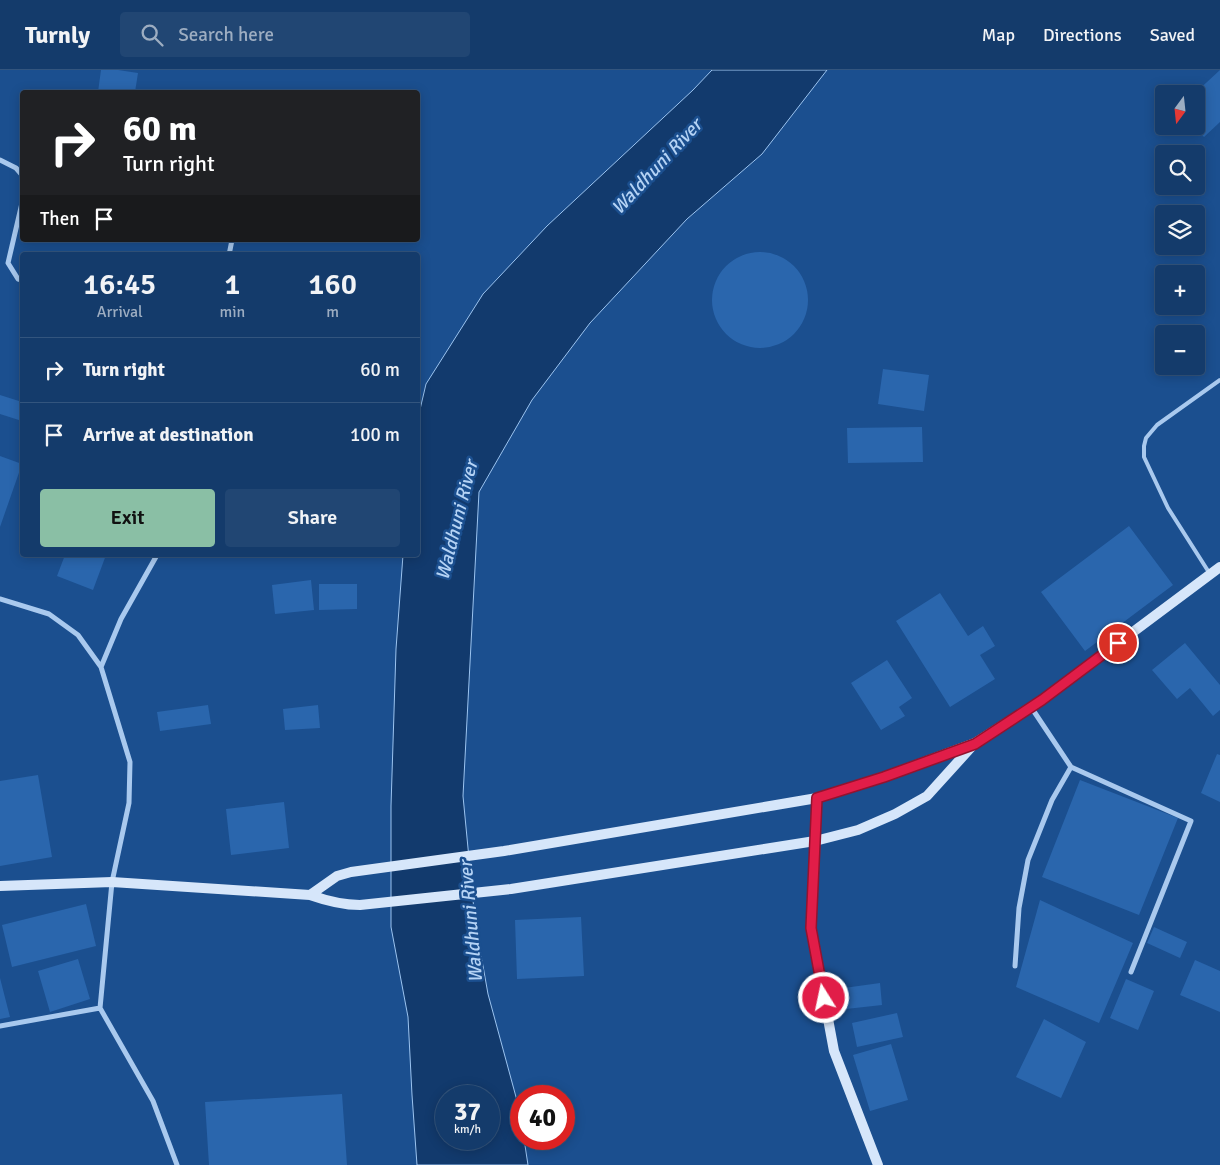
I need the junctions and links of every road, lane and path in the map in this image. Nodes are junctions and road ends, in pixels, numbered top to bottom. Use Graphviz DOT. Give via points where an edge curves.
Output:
graph roads {
  1 [pos="0,160"];
  2 [pos="20,173"];
  3 [pos="20,211"];
  4 [pos="20,280"];
  5 [pos="1220,380"];
  6 [pos="156,557"];
  7 [pos="1220,567"];
  8 [pos="1210,574"];
  9 [pos="0,599"];
  10 [pos="100,667"];
  11 [pos="1031,707"];
  12 [pos="975,744"];
  13 [pos="1071,766"];
  14 [pos="817,798"];
  15 [pos="815,841"];
  16 [pos="112,882"];
  17 [pos="0,886"];
  18 [pos="310,896"];
  19 [pos="1015,966"];
  20 [pos="1131,972"];
  21 [pos="100,1008"];
  22 [pos="0,1026"];
  23 [pos="177,1165"];
  24 [pos="878,1165"];
  1 -- 2 [label="street"];
  3 -- 4 [label="street" via="8,264"];
  5 -- 8 [label="lane" via="1157,425 1146,438 1144,446 1144,457 1168,508"];
  6 -- 10 [label="street" via="121,619"];
  7 -- 8 [label="main road"];
  8 -- 11 [label="main road"];
  9 -- 10 [label="street" via="49,614 78,635"];
  10 -- 16 [label="street" via="130,762 129,804"];
  11 -- 12 [label="main road"];
  11 -- 13 [label="street"];
  12 -- 14 [label="main road"];
  12 -- 15 [label="main road" via="927,796 858,830"];
  13 -- 19 [label="street" via="1052,800 1028,860 1019,908"];
  13 -- 20 [label="street" via="1191,821"];
  14 -- 15 [label="main road"];
  14 -- 18 [label="main road" via="504,851 351,872 337,876"];
  15 -- 18 [label="main road" via="511,889 360,905 334,904"];
  15 -- 24 [label="main road" via="811,928 834,1051"];
  16 -- 17 [label="main road"];
  16 -- 18 [label="main road"];
  16 -- 21 [label="street"];
  21 -- 22 [label="street"];
  21 -- 23 [label="street" via="153,1101"];
}
